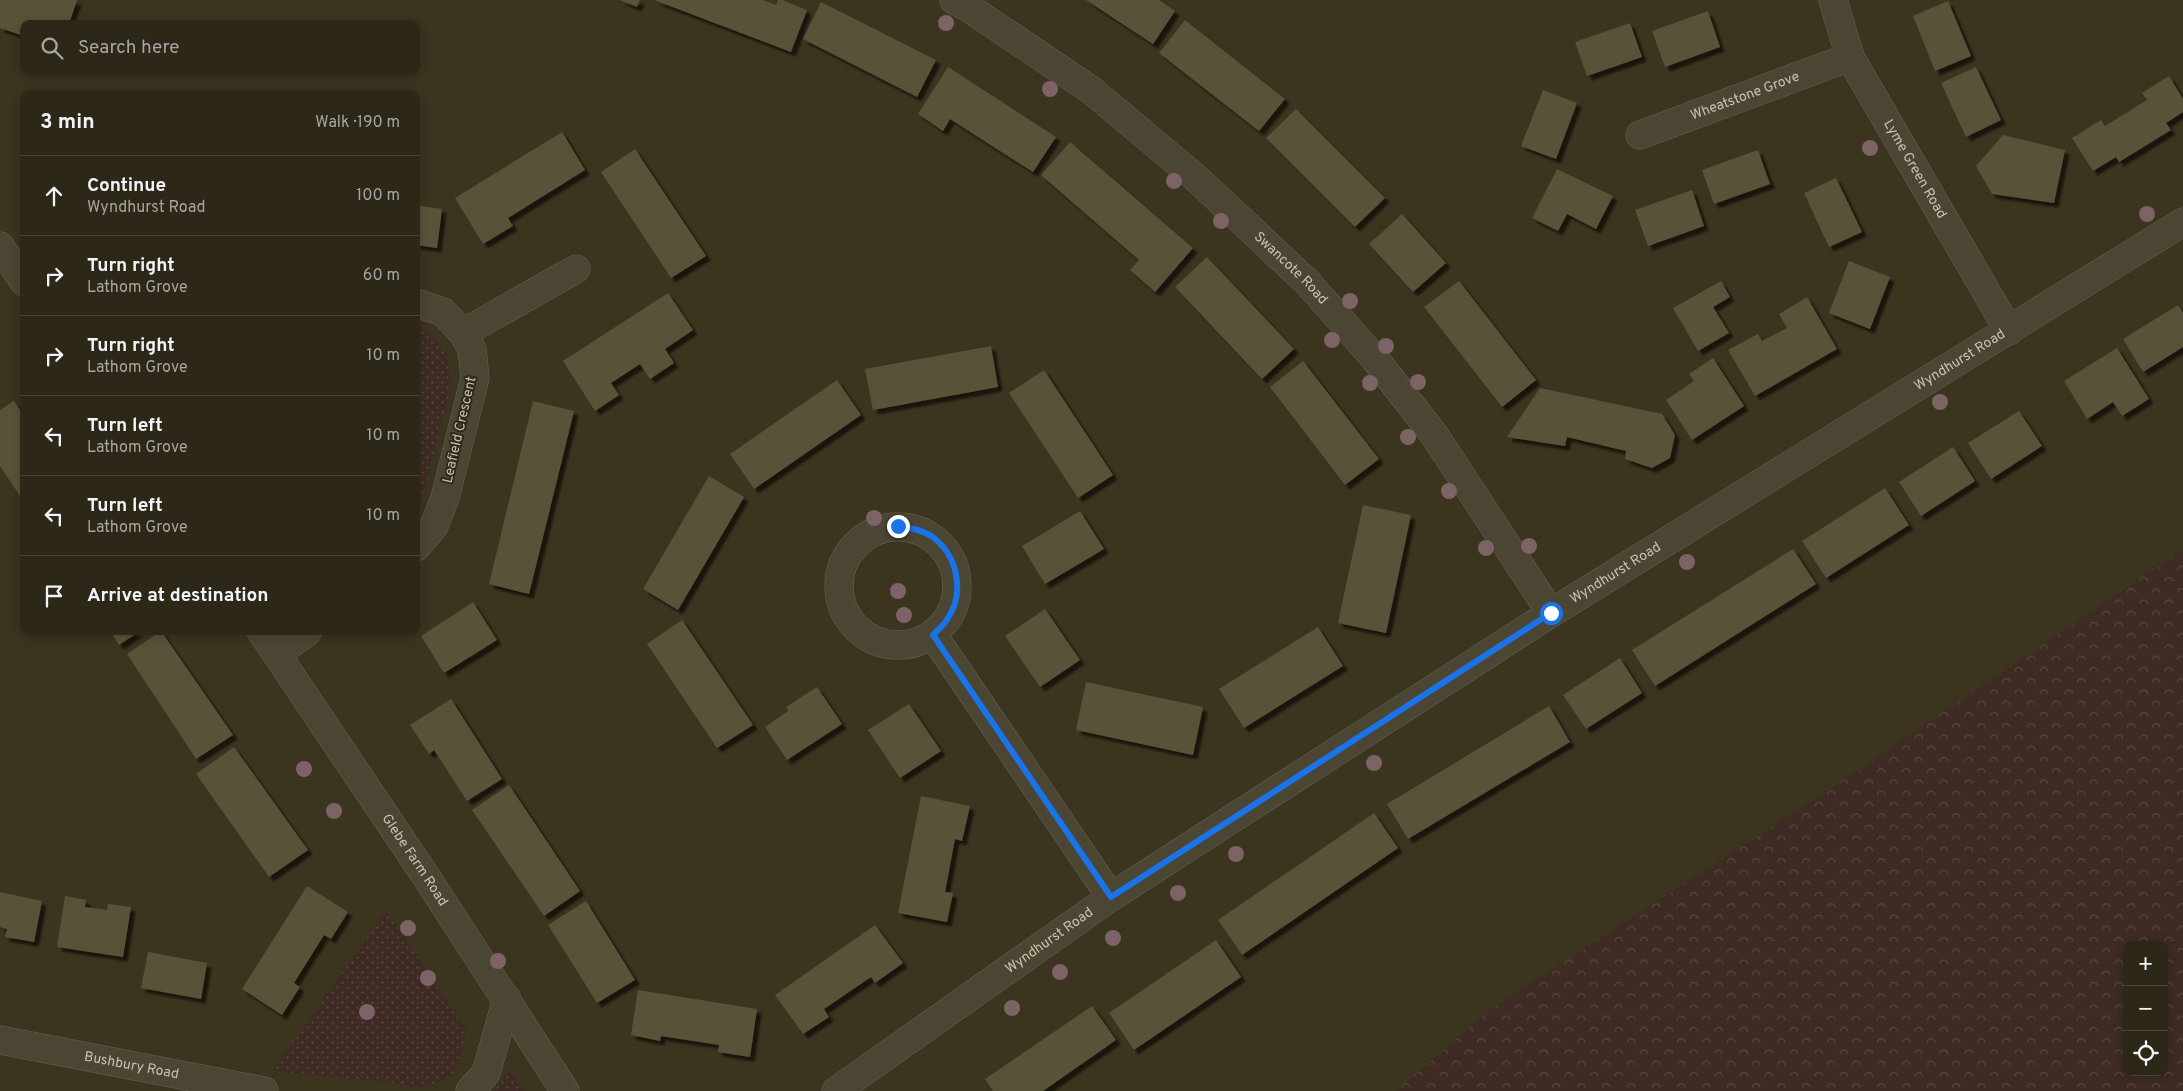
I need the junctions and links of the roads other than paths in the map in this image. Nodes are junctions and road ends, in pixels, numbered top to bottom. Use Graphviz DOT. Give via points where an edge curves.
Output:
graph roads {
  1 [pos="954,0"];
  2 [pos="1833,0"];
  3 [pos="1850,57"];
  4 [pos="1640,135"];
  5 [pos="2183,222"];
  6 [pos="0,246"];
  7 [pos="576,268"];
  8 [pos="20,276"];
  9 [pos="420,304"];
  10 [pos="2009,331"];
  11 [pos="463,333"];
  12 [pos="420,542"];
  13 [pos="1551,613"];
  14 [pos="264,635"];
  15 [pos="303,635"];
  16 [pos="933,635"];
  17 [pos="277,654"];
  18 [pos="1111,897"];
  19 [pos="507,999"];
  20 [pos="0,1040"];
  21 [pos="264,1091"];
  22 [pos="470,1091"];
  23 [pos="565,1091"];
  24 [pos="836,1091"];
  1 -- 13 [label="street, Swancote Road" via="1092,90 1196,178 1308,283 1375,359 1435,436"];
  2 -- 3 [label="street, Lyme Green Road"];
  3 -- 4 [label="street, Wheatstone Grove"];
  3 -- 10 [label="street, Lyme Green Road"];
  5 -- 10 [label="street, Wyndhurst Road"];
  6 -- 8 [label="street"];
  7 -- 11 [label="street"];
  9 -- 11 [label="street, Leafield Crescent" via="443,312"];
  10 -- 13 [label="street, Wyndhurst Road"];
  11 -- 12 [label="street, Leafield Crescent" via="472,350 474,378 445,498 434,526"];
  13 -- 18 [label="street, Wyndhurst Road"];
  14 -- 17 [label="street, Glebe Farm Road"];
  15 -- 17 [label="street"];
  16 -- 16 [label="street" via="916,643 898,646 863,634 850,621 841,604 838,586 845,559 862,538 879,529 898,526 934,537 946,550 955,567 957,595 946,622"];
  16 -- 18 [label="street"];
  17 -- 19 [label="street, Glebe Farm Road"];
  18 -- 24 [label="street, Wyndhurst Road"];
  19 -- 22 [label="street" via="486,1072"];
  19 -- 23 [label="street, Glebe Farm Road"];
  20 -- 21 [label="street, Bushbury Road"];
}
